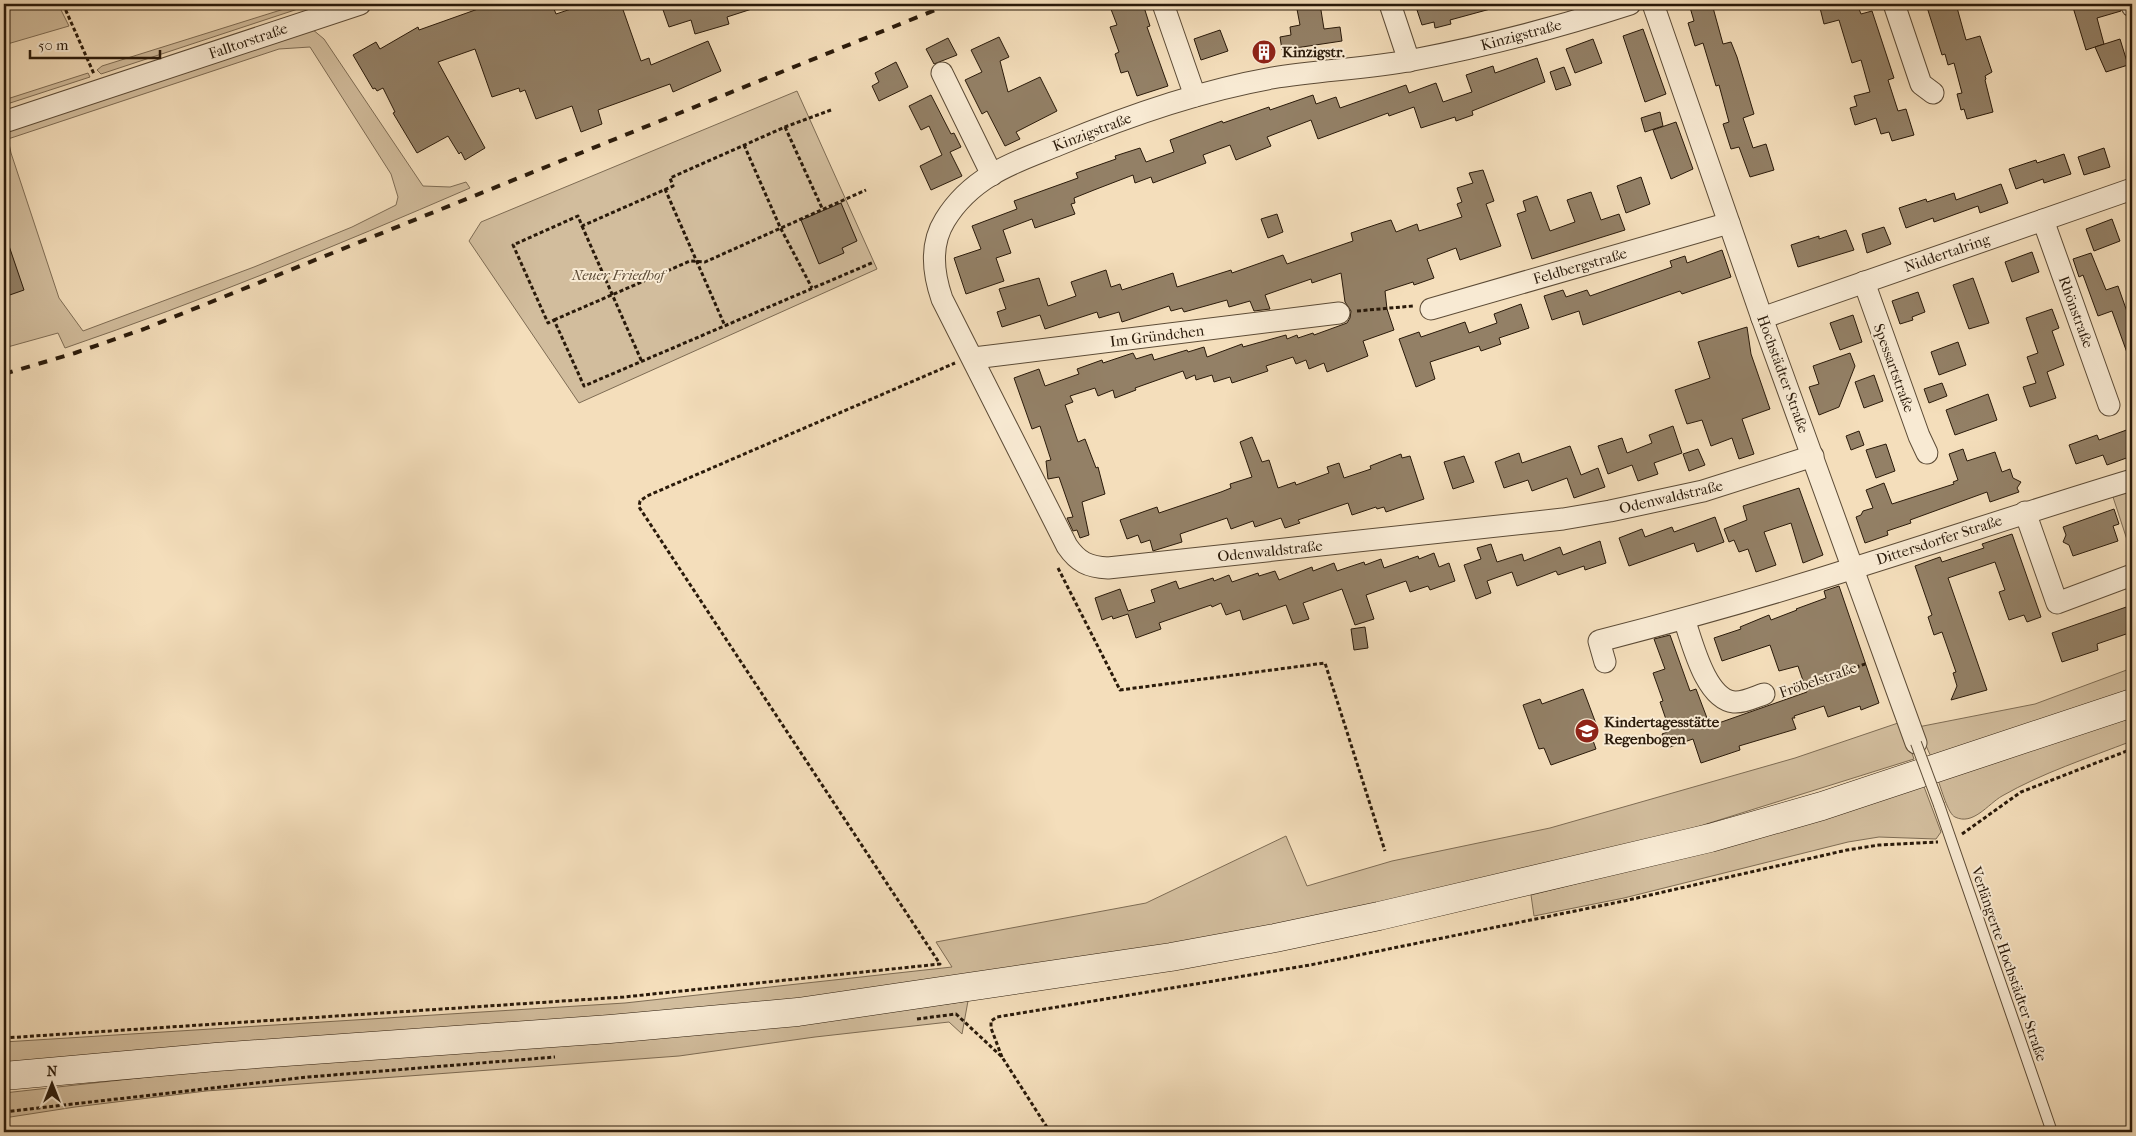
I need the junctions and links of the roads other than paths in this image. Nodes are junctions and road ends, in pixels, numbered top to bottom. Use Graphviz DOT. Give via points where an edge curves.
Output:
graph roads {
  1 [pos="360,4"];
  2 [pos="1164,4"];
  3 [pos="1390,4"];
  4 [pos="1630,4"];
  5 [pos="1653,4"];
  6 [pos="1894,4"];
  7 [pos="1409,61"];
  8 [pos="942,73"];
  9 [pos="1933,93"];
  10 [pos="1195,96"];
  11 [pos="4,122"];
  12 [pos="992,175"];
  13 [pos="2132,188"];
  14 [pos="2043,220"];
  15 [pos="1729,223"];
  16 [pos="938,236"];
  17 [pos="1864,282"];
  18 [pos="1431,309"];
  19 [pos="1339,313"];
  20 [pos="1762,318"];
  21 [pos="973,357"];
  22 [pos="2109,405"];
  23 [pos="1927,453"];
  24 [pos="1813,456"];
  25 [pos="2132,480"];
  26 [pos="2025,512"];
  27 [pos="1854,569"];
  28 [pos="2132,575"];
  29 [pos="1684,619"];
  30 [pos="1605,662"];
  31 [pos="1764,694"];
  32 [pos="2132,703"];
  33 [pos="1916,743"];
  34 [pos="4,1076"];
  35 [pos="2052,1132"];
  1 -- 11 [label="street, Falltorstraße"];
  2 -- 10 [label="street"];
  3 -- 7 [label="street"];
  4 -- 7 [label="street, Kinzigstraße" via="1538,31"];
  5 -- 15 [label="street, Hochstädter Straße"];
  6 -- 9 [label="street" via="1921,84"];
  7 -- 10 [label="street, Kinzigstraße" via="1284,76"];
  8 -- 12 [label="street"];
  10 -- 12 [label="street, Kinzigstraße" via="1085,134"];
  12 -- 16 [label="street, Kinzigstraße" via="962,198 944,221"];
  13 -- 14 [label="street, Niddertalring"];
  14 -- 17 [label="street, Niddertalring"];
  14 -- 22 [label="street, Rhönstraße"];
  15 -- 18 [label="street, Feldbergstraße"];
  15 -- 20 [label="street, Hochstädter Straße"];
  16 -- 21 [label="street, Odenwaldstraße" via="934,251 937,283"];
  17 -- 20 [label="street, Niddertalring"];
  17 -- 23 [label="street, Spessartstraße"];
  19 -- 21 [label="street, Im Gründchen"];
  20 -- 24 [label="street, Hochstädter Straße"];
  21 -- 24 [label="street, Odenwaldstraße" via="1067,546 1084,564 1108,568 1610,511 1744,479"];
  24 -- 27 [label="street, Hochstädter Straße"];
  25 -- 26 [label="street, Dittersdorfer Straße"];
  26 -- 27 [label="street, Dittersdorfer Straße"];
  26 -- 28 [label="street" via="2057,603"];
  27 -- 29 [label="street"];
  27 -- 33 [label="street, Hochstädter Straße"];
  29 -- 30 [label="street" via="1599,641"];
  29 -- 31 [label="street, Fröbelstraße" via="1704,676 1724,698 1737,702"];
  32 -- 34 [label="main road" via="1850,797 1710,838 1388,914 1171,957 789,1013"];
  33 -- 35 [label="lane, Verlängerte Hochstädter Straße, bridge"];
}
